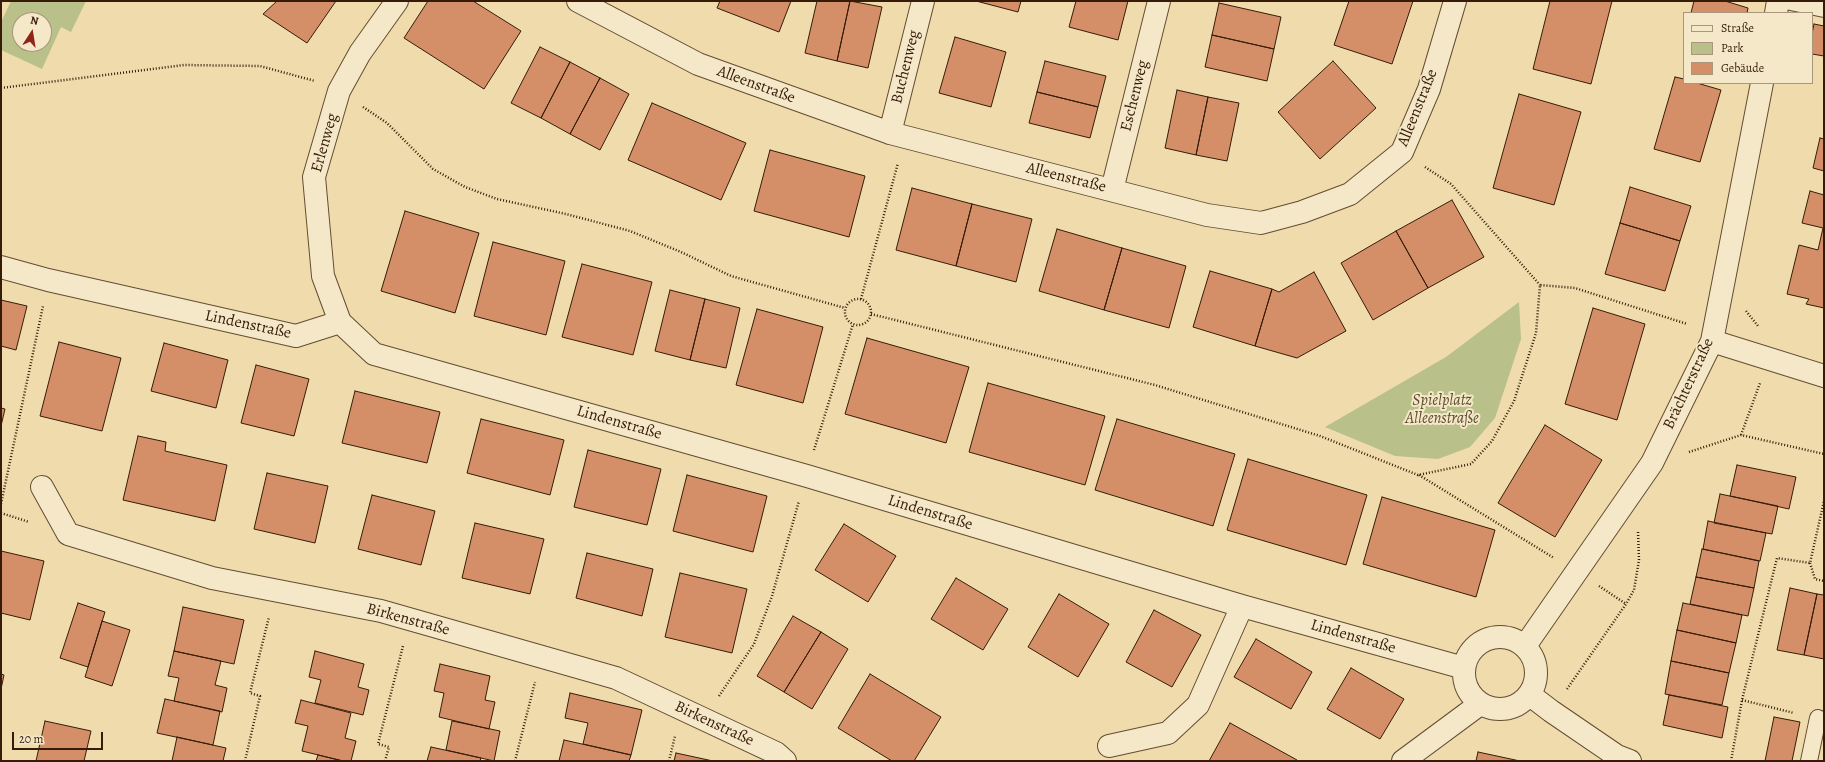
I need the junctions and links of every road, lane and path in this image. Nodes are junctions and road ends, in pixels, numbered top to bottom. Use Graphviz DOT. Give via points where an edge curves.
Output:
graph roads {
  1 [pos="397,1"];
  2 [pos="578,1"];
  3 [pos="923,1"];
  4 [pos="1159,1"];
  5 [pos="1455,1"];
  6 [pos="1778,1"];
  7 [pos="1786,1"];
  8 [pos="1824,9"];
  9 [pos="1776,12"];
  10 [pos="1762,84"];
  11 [pos="1,88"];
  12 [pos="339,91"];
  13 [pos="898,135"];
  14 [pos="1402,152"];
  15 [pos="1112,190"];
  16 [pos="1,267"];
  17 [pos="48,280"];
  18 [pos="1540,285"];
  19 [pos="861,299"];
  20 [pos="1746,305"];
  21 [pos="845,308"];
  22 [pos="871,314"];
  23 [pos="340,322"];
  24 [pos="853,324"];
  25 [pos="1760,328"];
  26 [pos="1712,341"];
  27 [pos="1769,359"];
  28 [pos="1824,376"];
  29 [pos="1741,435"];
  30 [pos="1824,454"];
  31 [pos="1652,463"];
  32 [pos="1418,475"];
  33 [pos="807,476"];
  34 [pos="42,487"];
  35 [pos="1824,501"];
  36 [pos="1,504"];
  37 [pos="1638,530"];
  38 [pos="1810,563"];
  39 [pos="1578,572"];
  40 [pos="1824,581"];
  41 [pos="1626,604"];
  42 [pos="1242,606"];
  43 [pos="270,614"];
  44 [pos="403,644"];
  45 [pos="1525,646"];
  46 [pos="1464,668"];
  47 [pos="734,674"];
  48 [pos="535,681"];
  49 [pos="1530,695"];
  50 [pos="1742,700"];
  51 [pos="1480,704"];
  52 [pos="1551,711"];
  53 [pos="1818,718"];
  54 [pos="673,744"];
  55 [pos="1109,746"];
  56 [pos="245,761"];
  57 [pos="385,761"];
  58 [pos="515,761"];
  59 [pos="669,761"];
  60 [pos="785,761"];
  61 [pos="1403,761"];
  62 [pos="1630,761"];
  63 [pos="1731,761"];
  64 [pos="1809,761"];
  1 -- 12 [label="street, Erlenweg" via="360,53"];
  2 -- 13 [label="street, Alleenstraße" via="698,64"];
  3 -- 13 [label="street, Buchenweg"];
  4 -- 15 [label="street, Eschenweg"];
  5 -- 14 [label="street, Alleenstraße" via="1429,89"];
  6 -- 9 [label="street"];
  7 -- 8 [label="lane"];
  10 -- 26 [label="street, Brächterstraße"];
  11 -- 12 [label="path" via="184,65 260,66 304,77"];
  12 -- 21 [label="path" via="387,123 433,169 465,187 497,199 566,214 630,232 681,252 731,276"];
  12 -- 23 [label="street, Erlenweg" via="314,177 323,276"];
  13 -- 15 [label="street, Alleenstraße"];
  13 -- 19 [label="path"];
  14 -- 15 [label="street, Alleenstraße" via="1350,194 1302,212 1261,223 1207,215"];
  14 -- 18 [label="path" via="1451,184"];
  16 -- 17 [label="street, Lindenstraße"];
  17 -- 23 [label="street, Lindenstraße" via="296,336"];
  17 -- 36 [label="path"];
  18 -- 26 [label="path" via="1575,288 1685,322"];
  18 -- 32 [label="path" via="1536,333 1514,401 1492,441 1471,464"];
  19 -- 21 [label="path" via="852,300"];
  19 -- 22 [label="path" via="869,306"];
  20 -- 25 [label="path" via="1746,312"];
  21 -- 24 [label="path" via="847,320"];
  22 -- 24 [label="path" via="864,324"];
  22 -- 32 [label="path" via="1155,385 1320,436"];
  23 -- 33 [label="street, Lindenstraße" via="374,354"];
  24 -- 33 [label="path"];
  26 -- 27 [label="street"];
  26 -- 31 [label="street, Brächterstraße"];
  27 -- 28 [label="street"];
  27 -- 29 [label="path"];
  29 -- 30 [label="path"];
  29 -- 31 [label="path"];
  31 -- 39 [label="street, Brächterstraße"];
  32 -- 39 [label="path"];
  33 -- 42 [label="street, Lindenstraße"];
  33 -- 47 [label="path" via="772,596 754,644"];
  34 -- 60 [label="street, Birkenstraße" via="68,534 212,578 381,611 616,678 776,753"];
  35 -- 38 [label="path"];
  37 -- 41 [label="path" via="1639,560 1634,590"];
  38 -- 40 [label="path" via="1815,579"];
  38 -- 50 [label="path" via="1777,558"];
  39 -- 41 [label="path"];
  39 -- 45 [label="street, Brächterstraße"];
  41 -- 52 [label="path"];
  42 -- 46 [label="street, Lindenstraße"];
  42 -- 55 [label="street" via="1198,705 1168,733"];
  43 -- 56 [label="path" via="250,693 260,696"];
  44 -- 57 [label="path" via="378,744 389,747"];
  45 -- 46 [label="street" via="1516,640 1494,637 1474,648 1467,657"];
  45 -- 49 [label="street" via="1536,664 1537,675"];
  46 -- 51 [label="street" via="1467,688"];
  48 -- 58 [label="path"];
  49 -- 51 [label="street" via="1522,703 1501,710"];
  49 -- 52 [label="street"];
  50 -- 53 [label="path"];
  50 -- 63 [label="path"];
  51 -- 61 [label="street"];
  52 -- 62 [label="street" via="1617,756"];
  53 -- 64 [label="lane"];
  54 -- 59 [label="path"];
}
